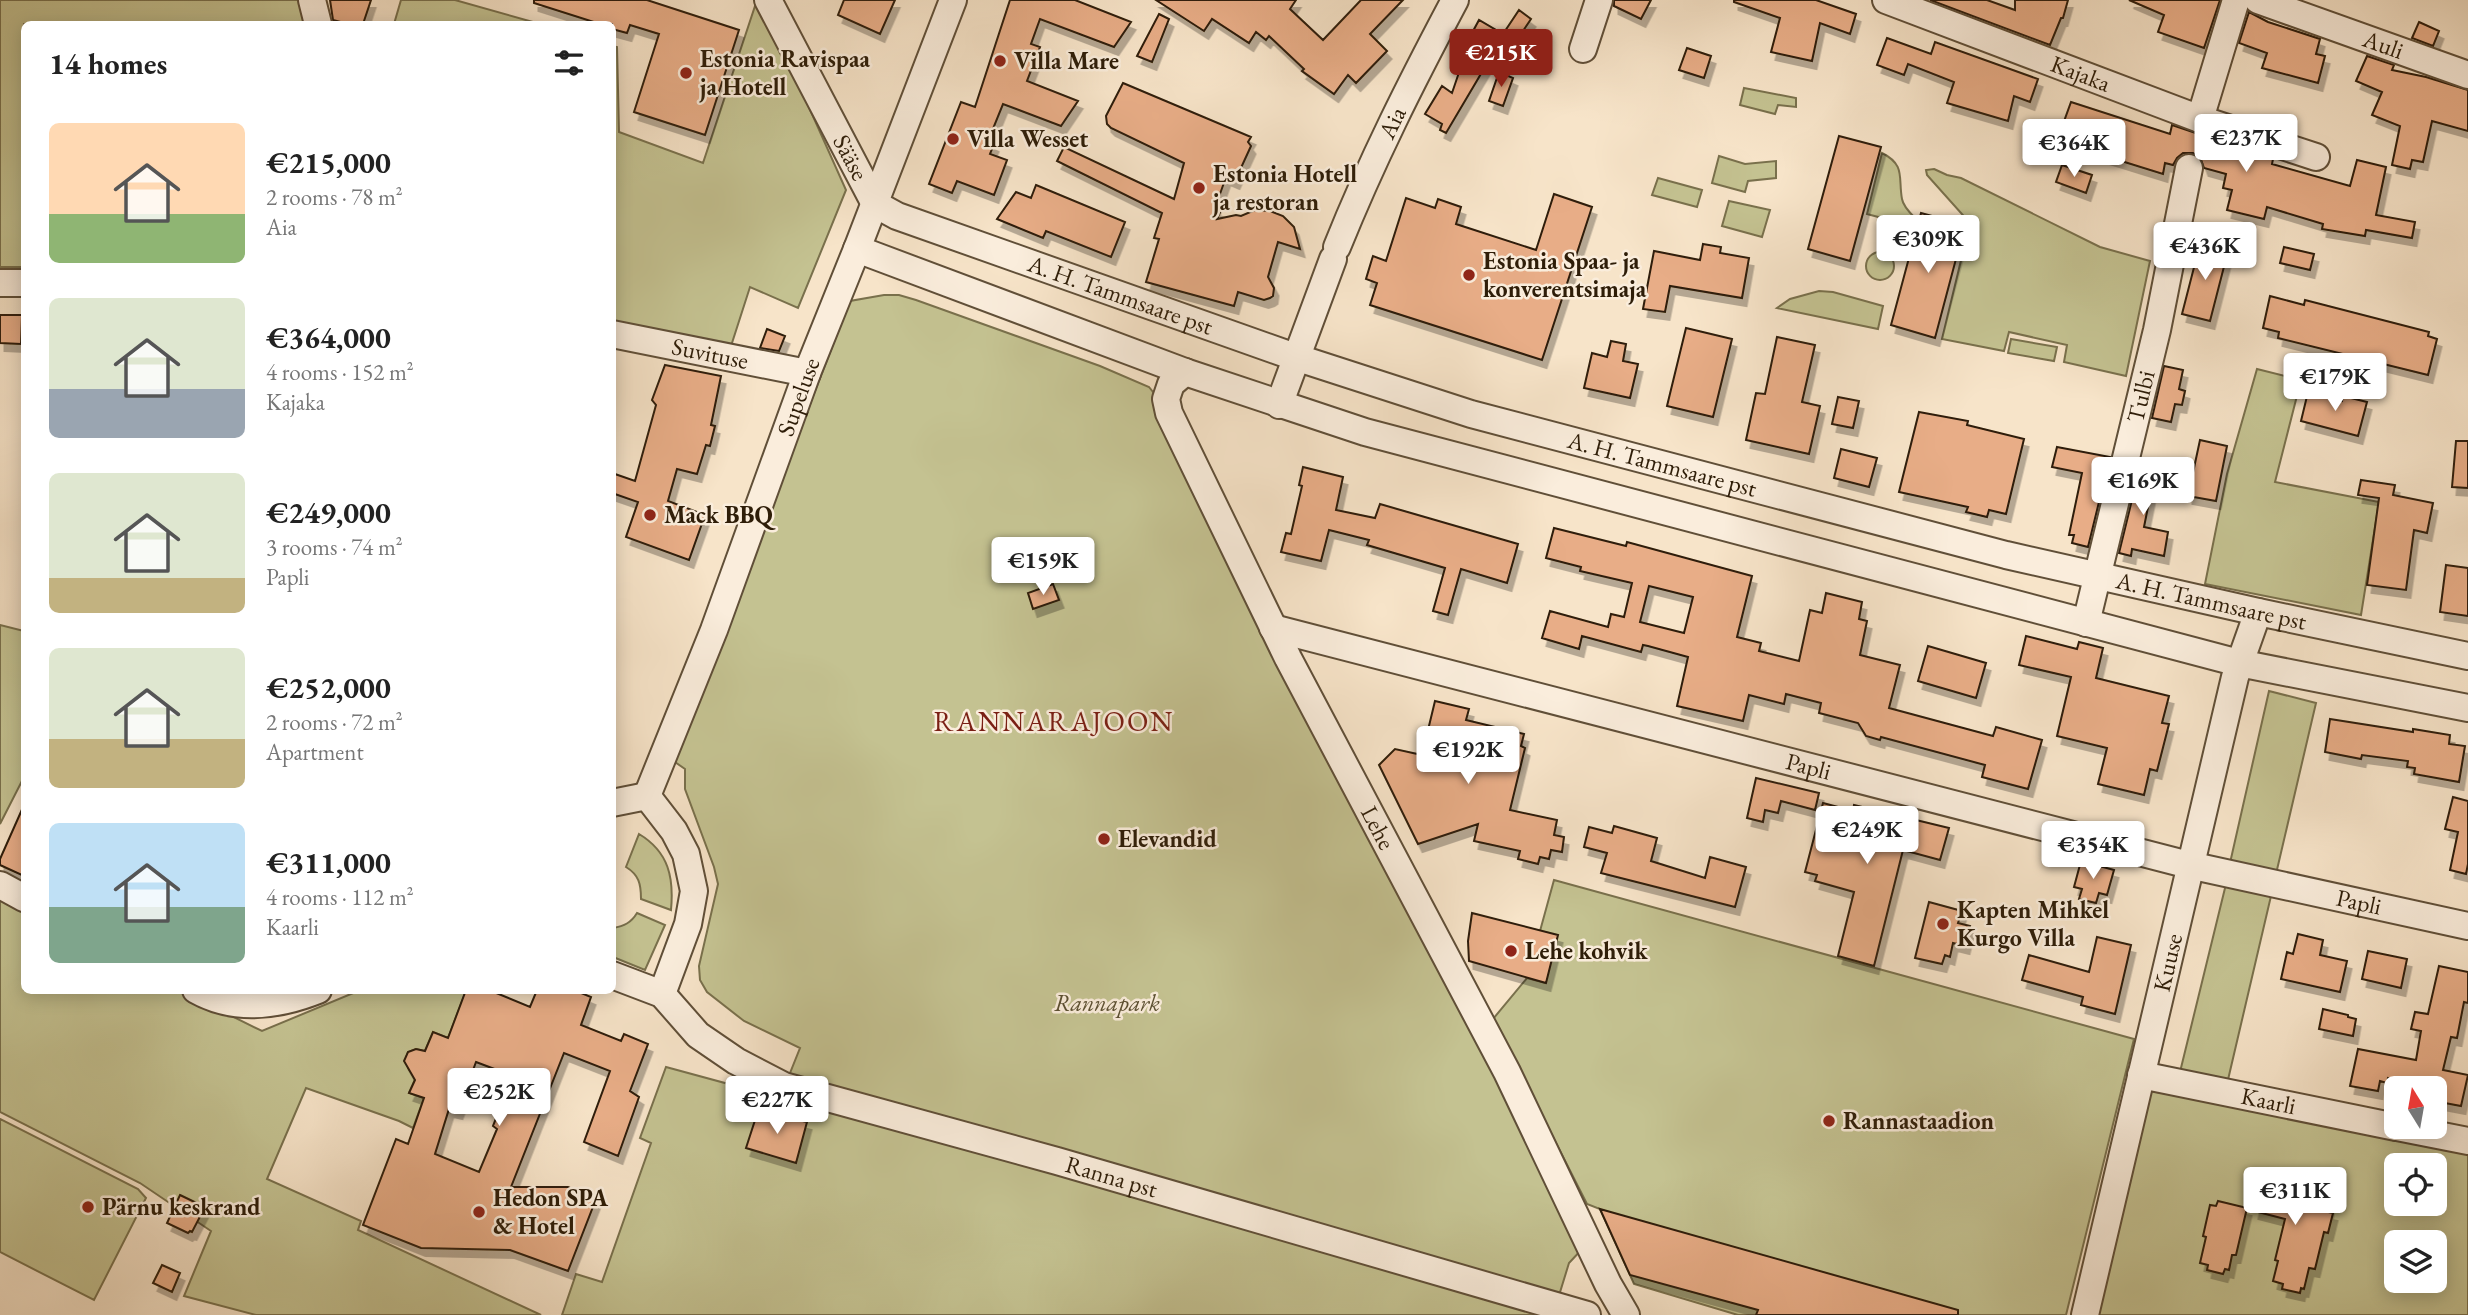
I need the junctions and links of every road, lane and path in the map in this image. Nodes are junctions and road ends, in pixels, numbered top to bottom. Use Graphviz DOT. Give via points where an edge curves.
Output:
graph roads {
  1 [pos="312,0"];
  2 [pos="768,0"];
  3 [pos="953,0"];
  4 [pos="1455,0"];
  5 [pos="1598,0"];
  6 [pos="1886,0"];
  7 [pos="2236,0"];
  8 [pos="2258,0"];
  9 [pos="317,21"];
  10 [pos="1583,49"];
  11 [pos="2468,75"];
  12 [pos="2200,119"];
  13 [pos="2316,157"];
  14 [pos="2189,168"];
  15 [pos="875,204"];
  16 [pos="857,249"];
  17 [pos="0,283"];
  18 [pos="21,283"];
  19 [pos="616,335"];
  20 [pos="1295,357"];
  21 [pos="1185,372"];
  22 [pos="807,373"];
  23 [pos="1279,405"];
  24 [pos="1477,415"];
  25 [pos="1466,459"];
  26 [pos="2098,576"];
  27 [pos="2258,612"];
  28 [pos="2086,624"];
  29 [pos="1273,628"];
  30 [pos="2468,656"];
  31 [pos="2239,663"];
  32 [pos="2468,708"];
  33 [pos="647,796"];
  34 [pos="616,802"];
  35 [pos="2189,865"];
  36 [pos="0,885"];
  37 [pos="21,896"];
  38 [pos="2468,926"];
  39 [pos="616,977"];
  40 [pos="203,994"];
  41 [pos="308,994"];
  42 [pos="662,994"];
  43 [pos="2141,1075"];
  44 [pos="2384,1125"];
  45 [pos="2447,1137"];
  46 [pos="2468,1141"];
  47 [pos="1608,1284"];
  48 [pos="1580,1313"];
  49 [pos="1626,1315"];
  50 [pos="2085,1315"];
  1 -- 9 [label="street"];
  2 -- 15 [label="street, Sääse"];
  3 -- 15 [label="street, Supeluse"];
  4 -- 20 [label="street, Aia" via="1362,183"];
  5 -- 10 [label="street"];
  6 -- 12 [label="street, Kajaka"];
  7 -- 12 [label="street"];
  8 -- 11 [label="street, Auli"];
  12 -- 13 [label="street, Kajaka"];
  14 -- 26 [label="street, Tulbi" via="2157,330"];
  15 -- 16 [label="street, Supeluse"];
  15 -- 20 [label="street, A. H. Tammsaare pst" via="911,221"];
  16 -- 21 [label="street, A. H. Tammsaare pst"];
  16 -- 22 [label="street, Supeluse"];
  17 -- 18 [label="street"];
  19 -- 22 [label="street, Suvituse"];
  20 -- 23 [label="street, Aia"];
  20 -- 24 [label="street, A. H. Tammsaare pst"];
  21 -- 23 [label="street, A. H. Tammsaare pst"];
  21 -- 29 [label="street, Lehe" via="1171,384 1166,399 1169,413"];
  22 -- 33 [label="street, Supeluse" via="714,630"];
  23 -- 25 [label="street, A. H. Tammsaare pst"];
  24 -- 25 [label="street"];
  24 -- 26 [label="street, A. H. Tammsaare pst"];
  25 -- 28 [label="street, A. H. Tammsaare pst"];
  26 -- 27 [label="street, A. H. Tammsaare pst"];
  26 -- 28 [label="street, Tulbi"];
  27 -- 30 [label="street, A. H. Tammsaare pst"];
  27 -- 31 [label="street, Kuuse"];
  28 -- 31 [label="street, A. H. Tammsaare pst"];
  29 -- 35 [label="street, Papli"];
  29 -- 47 [label="street, Lehe" via="1483,1026"];
  31 -- 32 [label="street, A. H. Tammsaare pst"];
  31 -- 35 [label="street, Kuuse"];
  33 -- 34 [label="street"];
  33 -- 42 [label="street" via="686,854 694,891 688,924"];
  35 -- 38 [label="street, Papli"];
  35 -- 43 [label="street, Kuuse"];
  36 -- 37 [label="street"];
  39 -- 42 [label="street"];
  40 -- 41 [label="street" via="235,1004 258,1005"];
  42 -- 48 [label="street, Ranna pst" via="698,1035 784,1086"];
  43 -- 44 [label="street, Kaarli"];
  43 -- 50 [label="street, Kuuse"];
  45 -- 46 [label="street, Kaarli"];
  47 -- 48 [label="street"];
  47 -- 49 [label="street, Lehe"];
}
